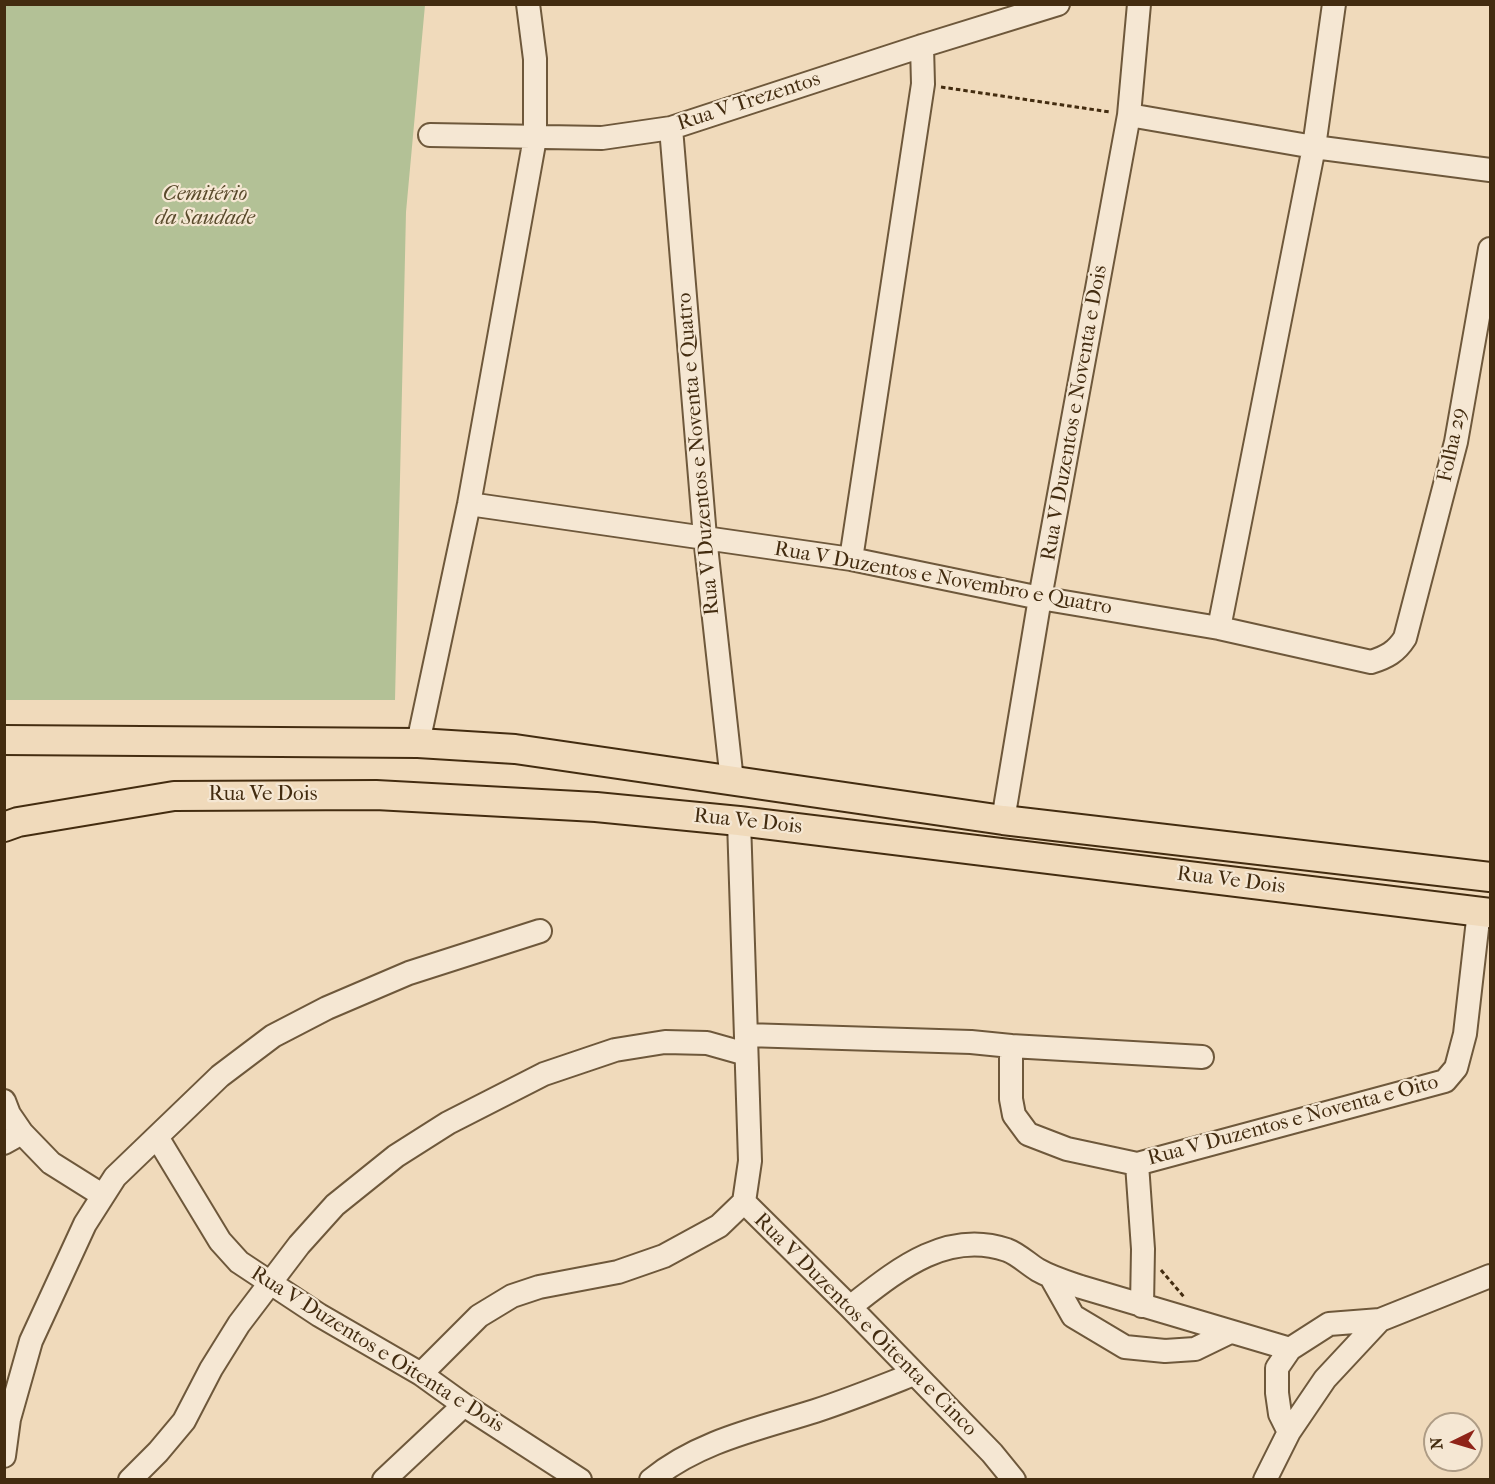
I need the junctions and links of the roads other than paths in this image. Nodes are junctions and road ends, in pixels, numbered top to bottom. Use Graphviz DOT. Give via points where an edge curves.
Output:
graph roads {
  1 [pos="528,4"];
  2 [pos="1058,4"];
  3 [pos="1139,4"];
  4 [pos="1334,4"];
  5 [pos="922,46"];
  6 [pos="1130,115"];
  7 [pos="671,128"];
  8 [pos="430,135"];
  9 [pos="535,138"];
  10 [pos="1314,147"];
  11 [pos="1491,170"];
  12 [pos="1491,249"];
  13 [pos="469,504"];
  14 [pos="705,537"];
  15 [pos="851,560"];
  16 [pos="1040,598"];
  17 [pos="1219,628"];
  18 [pos="1405,638"];
  19 [pos="16,740"];
  20 [pos="418,743"];
  21 [pos="4,759"];
  22 [pos="732,781"];
  23 [pos="9,817"];
  24 [pos="1003,820"];
  25 [pos="739,821"];
  26 [pos="1491,877"];
  27 [pos="1485,912"];
  28 [pos="540,931"];
  29 [pos="746,1044"];
  30 [pos="1011,1046"];
  31 [pos="1202,1057"];
  32 [pos="4,1101"];
  33 [pos="157,1137"];
  34 [pos="13,1138"];
  35 [pos="1137,1164"];
  36 [pos="102,1195"];
  37 [pos="744,1202"];
  38 [pos="1491,1276"];
  39 [pos="1051,1277"];
  40 [pos="269,1284"];
  41 [pos="1142,1305"];
  42 [pos="850,1307"];
  43 [pos="1380,1320"];
  44 [pos="1230,1332"];
  45 [pos="1290,1349"];
  46 [pos="421,1374"];
  47 [pos="914,1374"];
  48 [pos="464,1405"];
  49 [pos="1289,1432"];
  50 [pos="4,1456"];
  51 [pos="130,1479"];
  52 [pos="384,1479"];
  53 [pos="580,1479"];
  54 [pos="651,1479"];
  55 [pos="1014,1479"];
  56 [pos="1265,1479"];
  1 -- 9 [label="street" via="535,59"];
  2 -- 5 [label="street, Rua V Trezentos"];
  3 -- 6 [label="street, Rua V Duzentos e Noventa e Dois"];
  4 -- 10 [label="street"];
  5 -- 7 [label="street, Rua V Trezentos"];
  5 -- 15 [label="street" via="923,84"];
  6 -- 10 [label="street"];
  6 -- 16 [label="street, Rua V Duzentos e Noventa e Dois"];
  7 -- 9 [label="street, Rua V Trezentos" via="602,138"];
  7 -- 14 [label="street, Rua V Duzentos e Noventa e Quatro"];
  8 -- 9 [label="street, Rua V Trezentos"];
  9 -- 13 [label="street"];
  10 -- 11 [label="street"];
  10 -- 17 [label="street"];
  12 -- 18 [label="street, Folha 29" via="1456,442"];
  13 -- 14 [label="street, Rua V Duzentos e Novembro e Quatro"];
  13 -- 20 [label="street"];
  14 -- 15 [label="street, Rua V Duzentos e Novembro e Quatro"];
  14 -- 22 [label="street, Rua V Duzentos e Noventa e Quatro"];
  15 -- 16 [label="street, Rua V Duzentos e Novembro e Quatro"];
  16 -- 17 [label="street, Rua V Duzentos e Novembro e Quatro"];
  16 -- 24 [label="street, Rua V Duzentos e Noventa e Dois"];
  17 -- 18 [label="street, Rua V Duzentos e Novembro e Quatro" via="1371,662 1397,651"];
  19 -- 20 [label="main road, Rua Ve Dois"];
  19 -- 21 [label="main road"];
  20 -- 22 [label="main road, Rua Ve Dois" via="515,749"];
  22 -- 24 [label="main road, Rua Ve Dois"];
  23 -- 25 [label="main road, Rua Ve Dois" via="174,796 242,794 375,795 596,807"];
  24 -- 26 [label="main road, Rua Ve Dois"];
  25 -- 27 [label="main road, Rua Ve Dois"];
  25 -- 29 [label="street, Rua V Duzentos e Oitenta e Cinco"];
  27 -- 35 [label="street, Rua V Duzentos e Noventa e Oito" via="1465,1034 1456,1068 1444,1082"];
  28 -- 33 [label="street" via="409,973 273,1036 220,1076"];
  29 -- 30 [label="street" via="971,1042"];
  29 -- 37 [label="street, Rua V Duzentos e Oitenta e Cinco" via="750,1161"];
  29 -- 40 [label="street" via="665,1042 615,1050 544,1074 448,1123 396,1156 335,1205"];
  30 -- 31 [label="street"];
  30 -- 35 [label="street, Rua V Duzentos e Noventa e Oito" via="1014,1115 1028,1134 1066,1149"];
  32 -- 34 [label="street"];
  33 -- 36 [label="street"];
  33 -- 40 [label="street, Rua V Duzentos e Oitenta e Dois" via="220,1241 239,1262"];
  34 -- 36 [label="street"];
  35 -- 41 [label="street"];
  36 -- 50 [label="street" via="32,1341 9,1419"];
  37 -- 42 [label="street, Rua V Duzentos e Oitenta e Cinco"];
  37 -- 46 [label="street" via="719,1226 664,1256 618,1272 512,1296 480,1316"];
  38 -- 43 [label="street"];
  39 -- 41 [label="street"];
  39 -- 42 [label="street" via="1008,1250 979,1244 945,1247 900,1269"];
  39 -- 44 [label="street" via="1073,1316 1125,1347 1195,1349"];
  40 -- 46 [label="street, Rua V Duzentos e Oitenta e Dois"];
  40 -- 51 [label="street" via="233,1333 184,1421"];
  41 -- 44 [label="street"];
  42 -- 47 [label="street, Rua V Duzentos e Oitenta e Cinco"];
  43 -- 45 [label="street" via="1329,1324"];
  43 -- 49 [label="street" via="1325,1379"];
  44 -- 45 [label="street"];
  45 -- 49 [label="street" via="1278,1368 1277,1393 1280,1414"];
  46 -- 48 [label="street, Rua V Duzentos e Oitenta e Dois"];
  47 -- 54 [label="street" via="819,1410 720,1440"];
  47 -- 55 [label="street, Rua V Duzentos e Oitenta e Cinco"];
  48 -- 52 [label="street"];
  48 -- 53 [label="street, Rua V Duzentos e Oitenta e Dois"];
  49 -- 56 [label="street"];
}
